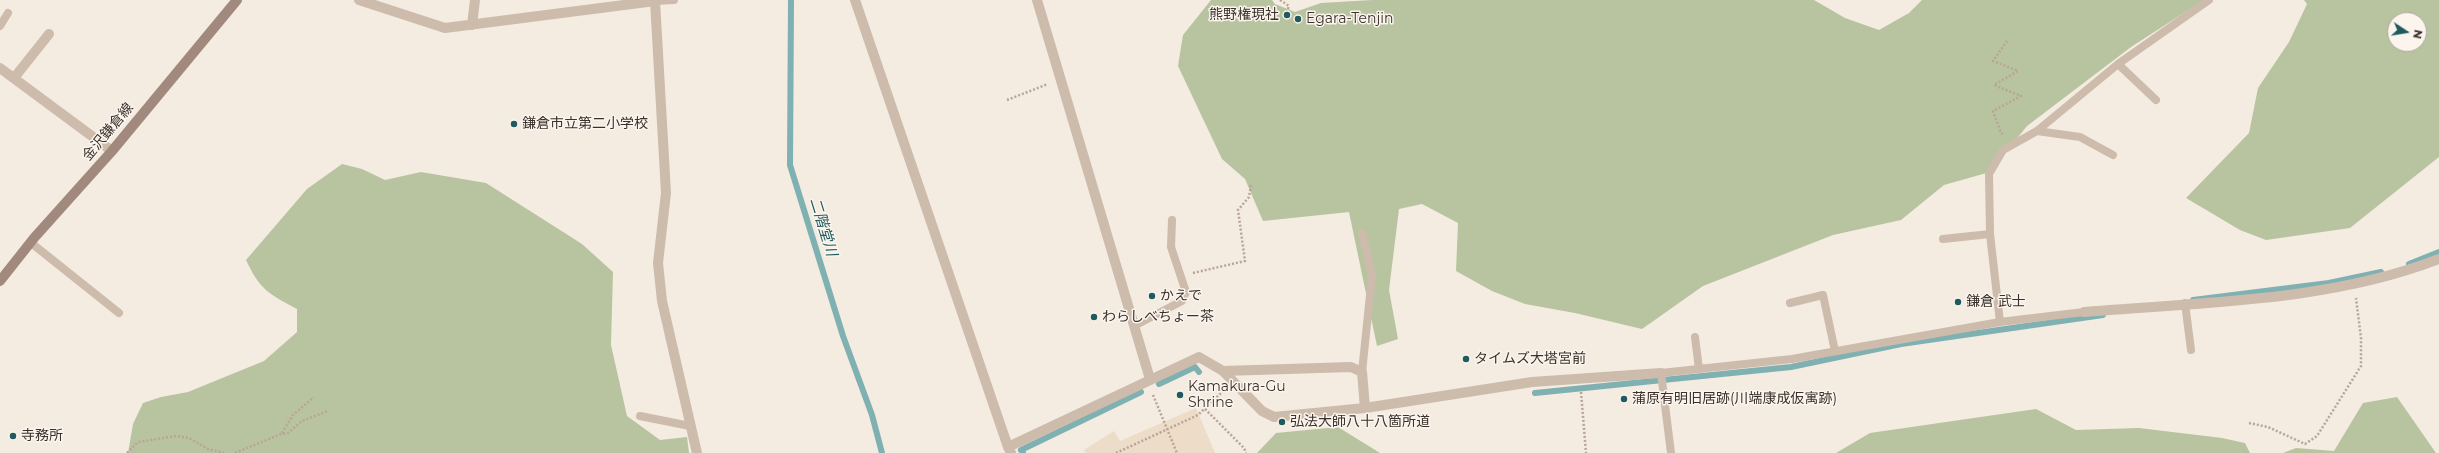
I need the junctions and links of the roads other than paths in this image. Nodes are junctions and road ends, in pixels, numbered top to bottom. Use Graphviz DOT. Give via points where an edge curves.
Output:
graph roads {
  1 [pos="237,0"];
  2 [pos="359,0"];
  3 [pos="475,0"];
  4 [pos="674,0"];
  5 [pos="855,0"];
  6 [pos="1037,0"];
  7 [pos="2209,0"];
  8 [pos="655,2"];
  9 [pos="8,13"];
  10 [pos="472,25"];
  11 [pos="0,26"];
  12 [pos="49,34"];
  13 [pos="2118,64"];
  14 [pos="0,68"];
  15 [pos="14,78"];
  16 [pos="2156,100"];
  17 [pos="2037,131"];
  18 [pos="112,151"];
  19 [pos="2113,155"];
  20 [pos="1172,220"];
  21 [pos="1362,233"];
  22 [pos="1990,234"];
  23 [pos="1943,239"];
  24 [pos="30,242"];
  25 [pos="2439,259"];
  26 [pos="0,281"];
  27 [pos="1790,303"];
  28 [pos="2185,303"];
  29 [pos="2084,312"];
  30 [pos="118,313"];
  31 [pos="2000,322"];
  32 [pos="1134,326"];
  33 [pos="1695,337"];
  34 [pos="2191,350"];
  35 [pos="1835,351"];
  36 [pos="1699,369"];
  37 [pos="1223,371"];
  38 [pos="1362,372"];
  39 [pos="1661,373"];
  40 [pos="1150,379"];
  41 [pos="1365,408"];
  42 [pos="640,416"];
  43 [pos="690,426"];
  44 [pos="1010,450"];
  45 [pos="697,453"];
  46 [pos="1672,453"];
  1 -- 18 [label="main road, 金沢鎌倉線"];
  2 -- 10 [label="street" via="445,28"];
  3 -- 10 [label="street"];
  4 -- 8 [label="lane"];
  5 -- 44 [label="street"];
  6 -- 32 [label="street"];
  7 -- 13 [label="lane"];
  8 -- 10 [label="street"];
  8 -- 43 [label="street" via="666,193 658,263 662,301"];
  9 -- 11 [label="lane"];
  12 -- 15 [label="street"];
  13 -- 16 [label="lane"];
  13 -- 17 [label="lane"];
  14 -- 15 [label="street"];
  15 -- 18 [label="street"];
  17 -- 19 [label="lane" via="2080,137"];
  17 -- 22 [label="lane" via="2003,150 1989,174"];
  18 -- 24 [label="main road, 金沢鎌倉線"];
  20 -- 32 [label="lane" via="1171,247 1186,292 1182,301"];
  21 -- 38 [label="lane" via="1372,276"];
  22 -- 23 [label="lane"];
  22 -- 31 [label="lane"];
  24 -- 26 [label="main road, 金沢鎌倉線"];
  24 -- 30 [label="lane"];
  25 -- 28 [label="street" via="2401,274 2354,285"];
  27 -- 35 [label="lane" via="1823,295"];
  28 -- 29 [label="street"];
  28 -- 34 [label="lane"];
  29 -- 31 [label="lane"];
  31 -- 35 [label="lane"];
  32 -- 40 [label="street"];
  33 -- 36 [label="lane"];
  35 -- 36 [label="lane" via="1792,359"];
  36 -- 39 [label="lane"];
  37 -- 38 [label="street" via="1351,367"];
  37 -- 40 [label="street" via="1199,357"];
  37 -- 41 [label="street" via="1262,411 1274,417"];
  38 -- 41 [label="street"];
  39 -- 41 [label="street" via="1532,382"];
  39 -- 46 [label="lane"];
  40 -- 44 [label="street"];
  42 -- 43 [label="lane"];
  43 -- 45 [label="street"];
}
